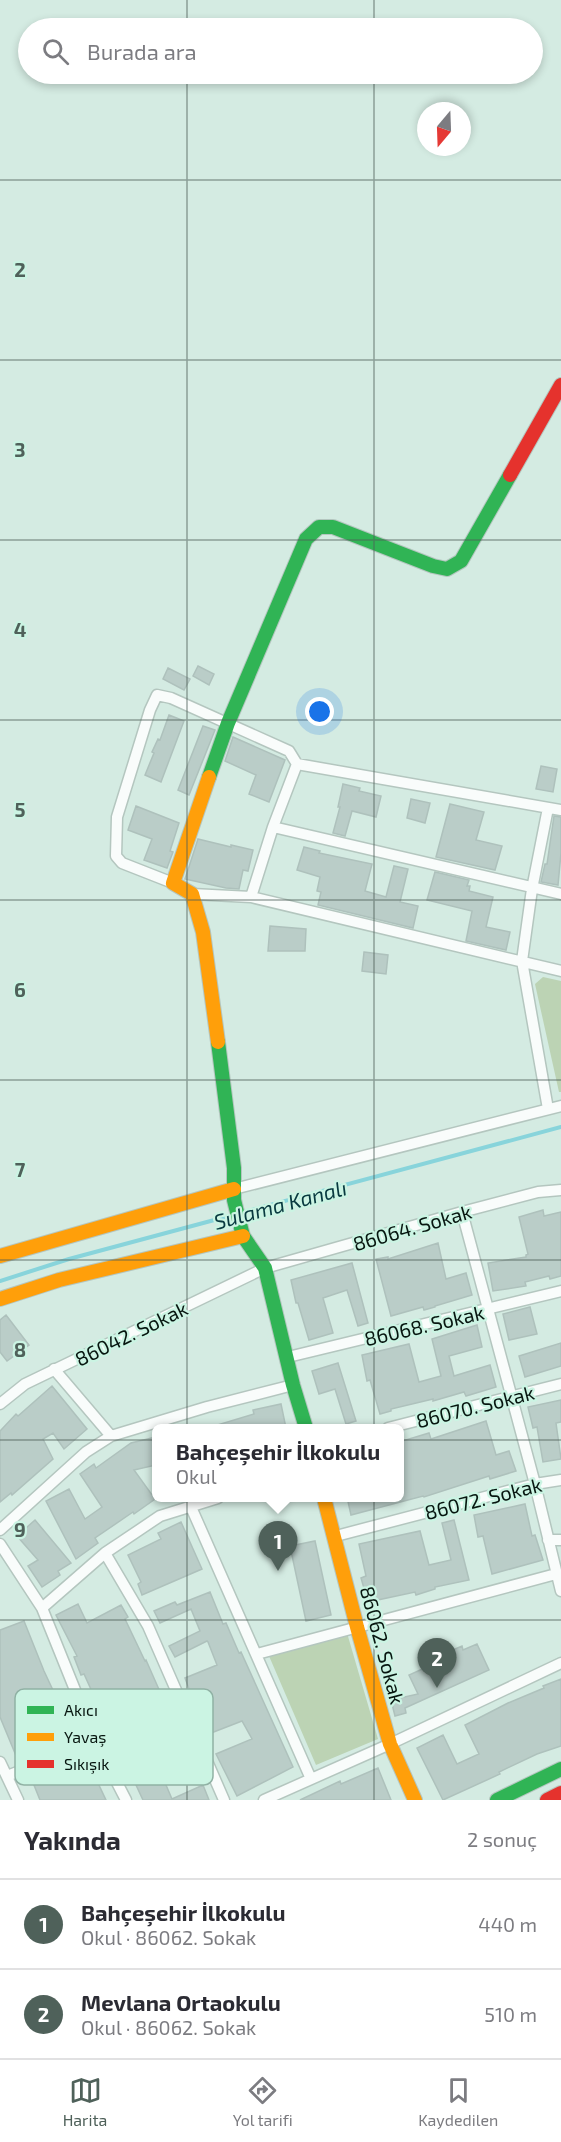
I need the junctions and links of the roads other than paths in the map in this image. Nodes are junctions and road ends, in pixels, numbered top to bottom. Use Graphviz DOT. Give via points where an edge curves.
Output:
graph roads {
  1 [pos="561,385"];
  2 [pos="228,723"];
  3 [pos="297,764"];
  4 [pos="548,808"];
  5 [pos="561,810"];
  6 [pos="273,827"];
  7 [pos="173,883"];
  8 [pos="532,889"];
  9 [pos="192,894"];
  10 [pos="561,894"];
  11 [pos="251,897"];
  12 [pos="522,962"];
  13 [pos="561,971"];
  14 [pos="561,1106"];
  15 [pos="548,1109"];
  16 [pos="561,1190"];
  17 [pos="234,1194"];
  18 [pos="462,1212"];
  19 [pos="243,1232"];
  20 [pos="0,1256"];
  21 [pos="265,1268"];
  22 [pos="561,1291"];
  23 [pos="0,1299"];
  24 [pos="488,1310"];
  25 [pos="288,1357"];
  26 [pos="54,1370"];
  27 [pos="561,1384"];
  28 [pos="293,1385"];
  29 [pos="512,1398"];
  30 [pos="0,1404"];
  31 [pos="305,1424"];
  32 [pos="404,1424"];
  33 [pos="111,1436"];
  34 [pos="561,1480"];
  35 [pos="535,1484"];
  36 [pos="204,1502"];
  37 [pos="326,1502"];
  38 [pos="191,1507"];
  39 [pos="0,1530"];
  40 [pos="336,1536"];
  41 [pos="548,1539"];
  42 [pos="561,1540"];
  43 [pos="0,1544"];
  44 [pos="105,1553"];
  45 [pos="556,1574"];
  46 [pos="561,1591"];
  47 [pos="42,1608"];
  48 [pos="357,1627"];
  49 [pos="257,1654"];
  50 [pos="561,1663"];
  51 [pos="75,1689"];
  52 [pos="176,1689"];
  53 [pos="390,1744"];
  54 [pos="0,1762"];
  55 [pos="561,1769"];
  56 [pos="15,1773"];
  57 [pos="213,1775"];
  58 [pos="7,1776"];
  59 [pos="311,1779"];
  60 [pos="118,1785"];
  61 [pos="561,1793"];
  62 [pos="18,1800"];
  63 [pos="126,1800"];
  64 [pos="224,1800"];
  65 [pos="264,1800"];
  66 [pos="415,1800"];
  67 [pos="497,1800"];
  68 [pos="547,1800"];
  1 -- 2 [label="main road" via="461,561 447,569 433,566 333,527 319,527 306,539"];
  2 -- 3 [label="street" via="289,751"];
  2 -- 7 [label="main road"];
  2 -- 7 [label="street" via="157,695 150,710 117,817 116,856 122,863"];
  3 -- 4 [label="street"];
  3 -- 6 [label="street"];
  4 -- 5 [label="street"];
  4 -- 8 [label="street"];
  6 -- 8 [label="street"];
  6 -- 11 [label="street"];
  7 -- 9 [label="main road"];
  8 -- 10 [label="street"];
  8 -- 12 [label="street"];
  9 -- 11 [label="street"];
  9 -- 17 [label="main road" via="203,932 234,1168"];
  11 -- 12 [label="street"];
  12 -- 13 [label="street"];
  12 -- 15 [label="street"];
  14 -- 15 [label="street"];
  15 -- 17 [label="street"];
  16 -- 18 [label="street, 86064. Sokak" via="538,1192"];
  17 -- 19 [label="main road"];
  17 -- 20 [label="main road"];
  18 -- 21 [label="street, 86064. Sokak"];
  18 -- 24 [label="street"];
  19 -- 21 [label="main road"];
  19 -- 23 [label="main road"];
  21 -- 25 [label="main road"];
  21 -- 26 [label="street, 86042. Sokak"];
  22 -- 24 [label="street, 86068. Sokak"];
  24 -- 25 [label="street, 86068. Sokak"];
  24 -- 29 [label="street"];
  25 -- 28 [label="main road"];
  26 -- 30 [label="street, 86042. Sokak" via="25,1384"];
  26 -- 33 [label="street"];
  27 -- 29 [label="street, 86070. Sokak"];
  28 -- 31 [label="main road"];
  28 -- 33 [label="street"];
  29 -- 32 [label="street, 86070. Sokak"];
  29 -- 35 [label="street"];
  33 -- 39 [label="street" via="86,1452"];
  34 -- 35 [label="street, 86072. Sokak"];
  35 -- 40 [label="street, 86072. Sokak"];
  35 -- 41 [label="street"];
  36 -- 38 [label="street"];
  37 -- 40 [label="main road, 86062. Sokak"];
  38 -- 44 [label="street" via="160,1516"];
  38 -- 49 [label="street"];
  40 -- 48 [label="main road, 86062. Sokak"];
  41 -- 42 [label="street"];
  41 -- 45 [label="street"];
  43 -- 47 [label="street"];
  44 -- 47 [label="street"];
  44 -- 52 [label="street" via="148,1626"];
  45 -- 46 [label="street"];
  45 -- 48 [label="street"];
  47 -- 51 [label="street"];
  48 -- 49 [label="street"];
  48 -- 53 [label="main road, 86062. Sokak"];
  49 -- 59 [label="street"];
  50 -- 53 [label="street"];
  53 -- 59 [label="street"];
  53 -- 66 [label="main road, 86062. Sokak"];
  54 -- 58 [label="street"];
  55 -- 67 [label="main road"];
  56 -- 58 [label="street"];
  57 -- 64 [label="street"];
  58 -- 62 [label="street"];
  59 -- 65 [label="street"];
  60 -- 63 [label="street"];
  61 -- 68 [label="main road"];
}
